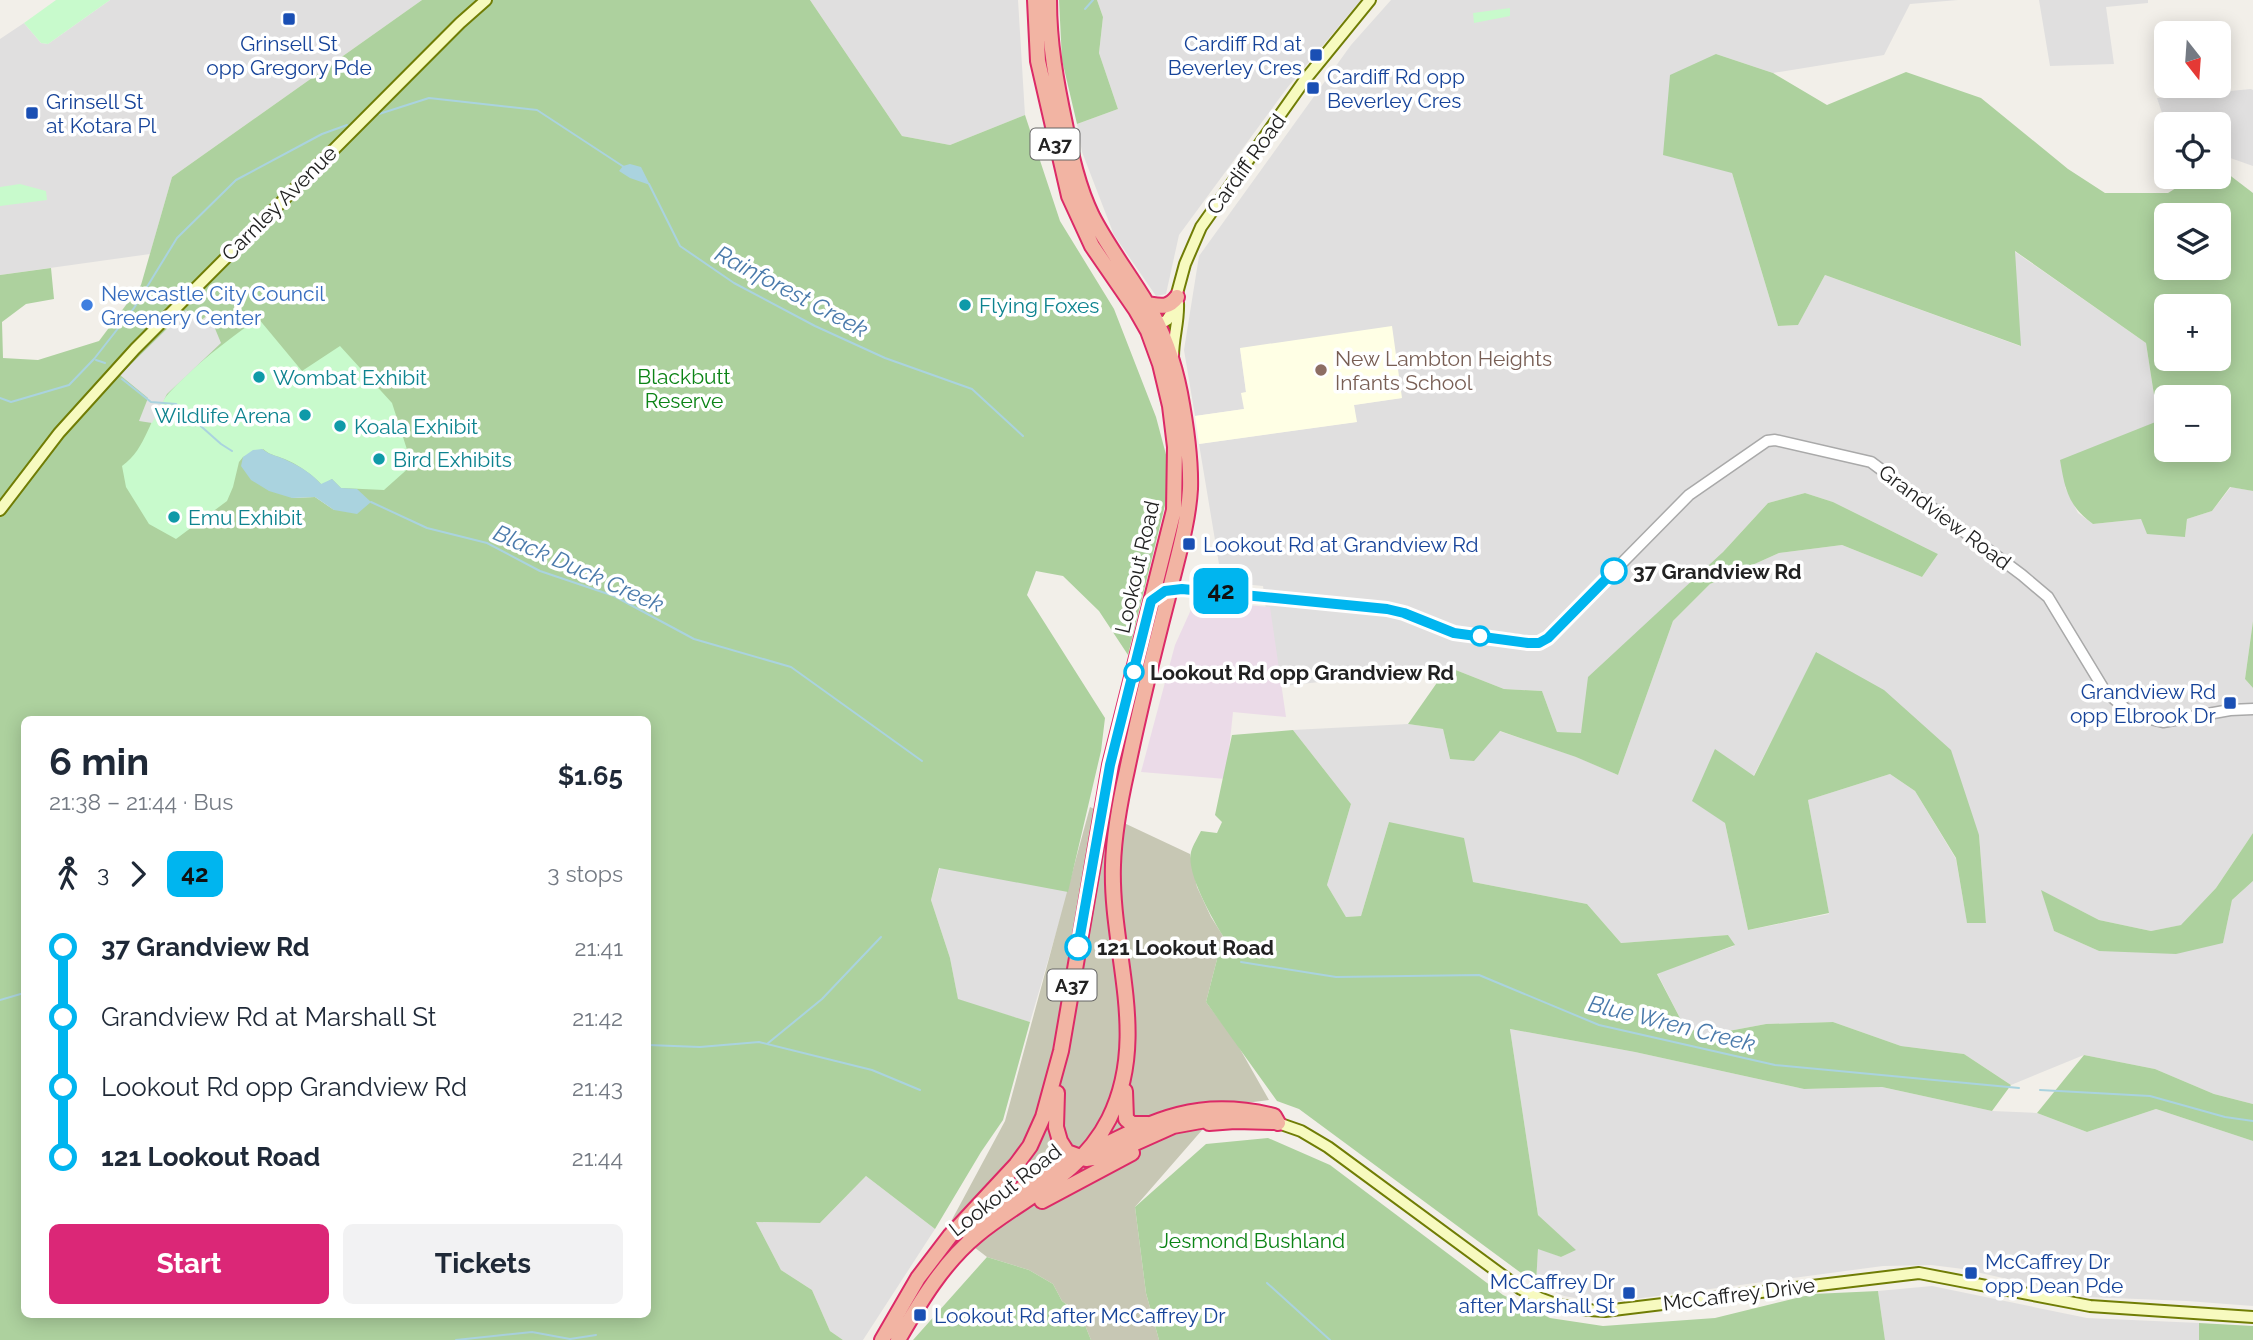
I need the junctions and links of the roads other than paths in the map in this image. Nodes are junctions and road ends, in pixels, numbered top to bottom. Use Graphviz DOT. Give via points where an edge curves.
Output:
graph roads {
  1 [pos="485,0"];
  2 [pos="1035,0"];
  3 [pos="1049,0"];
  4 [pos="1368,2"];
  5 [pos="1177,297"];
  6 [pos="1147,304"];
  7 [pos="1153,328"];
  8 [pos="1174,368"];
  9 [pos="0,510"];
  10 [pos="1170,589"];
  11 [pos="1151,601"];
  12 [pos="2253,709"];
  13 [pos="1061,1051"];
  14 [pos="1123,1083"];
  15 [pos="1152,1123"];
  16 [pos="1278,1123"];
  17 [pos="1104,1128"];
  18 [pos="1058,1136"];
  19 [pos="1080,1158"];
  20 [pos="991,1224"];
  21 [pos="927,1267"];
  22 [pos="2253,1317"];
  23 [pos="882,1340"];
  24 [pos="898,1340"];
  1 -- 9 [label="main road, Carnley Avenue" via="135,349"];
  2 -- 7 [label="highway, A37" via="1038,61 1069,196 1092,246"];
  3 -- 6 [label="highway, A37" via="1051,56 1079,183 1103,236"];
  4 -- 5 [label="main road, Cardiff Road" via="1304,81 1206,218 1191,246"];
  5 -- 6 [label="highway" via="1165,306"];
  5 -- 7 [label="main road, Cardiff Road" via="1169,317"];
  5 -- 8 [label="main road"];
  6 -- 7 [label="highway, A37"];
  7 -- 8 [label="highway, Lookout Road / A37"];
  7 -- 11 [label="highway, Lookout Road / A37" via="1167,390 1176,466 1174,510"];
  8 -- 10 [label="highway, Lookout Road / A37" via="1190,473 1186,517"];
  10 -- 11 [label="street"];
  10 -- 12 [label="street, Grandview Road" via="1387,609 1454,633 1539,643 1694,491 1775,440 1871,462 2022,575 2048,597 2105,691 2127,710 2163,722"];
  10 -- 14 [label="highway, Lookout Road / A37" via="1115,834 1113,907 1129,1034"];
  11 -- 13 [label="highway, Lookout Road / A37" via="1110,765"];
  13 -- 18 [label="highway"];
  13 -- 21 [label="highway, Lookout Road / A37" via="1049,1101 1030,1146"];
  14 -- 15 [label="highway" via="1126,1119 1137,1125"];
  14 -- 17 [label="highway, Lookout Road"];
  15 -- 16 [label="highway" via="1190,1111 1221,1108 1273,1116"];
  15 -- 19 [label="highway"];
  16 -- 19 [label="highway" via="1235,1117 1199,1120 1161,1130 1092,1160"];
  16 -- 20 [label="highway" via="1219,1122 1175,1132 999,1225"];
  16 -- 22 [label="main road, McCaffrey Drive" via="1328,1147 1521,1289 1580,1310 1605,1311 1919,1273 2090,1306"];
  17 -- 18 [label="highway" via="1077,1147 1068,1146"];
  17 -- 19 [label="highway, Lookout Road"];
  18 -- 19 [label="highway" via="1067,1152"];
  19 -- 20 [label="highway, Lookout Road" via="1047,1188"];
  19 -- 21 [label="highway" via="992,1209"];
  20 -- 24 [label="highway, Lookout Road" via="943,1270"];
  21 -- 23 [label="highway, Lookout Road / A37"];
}
